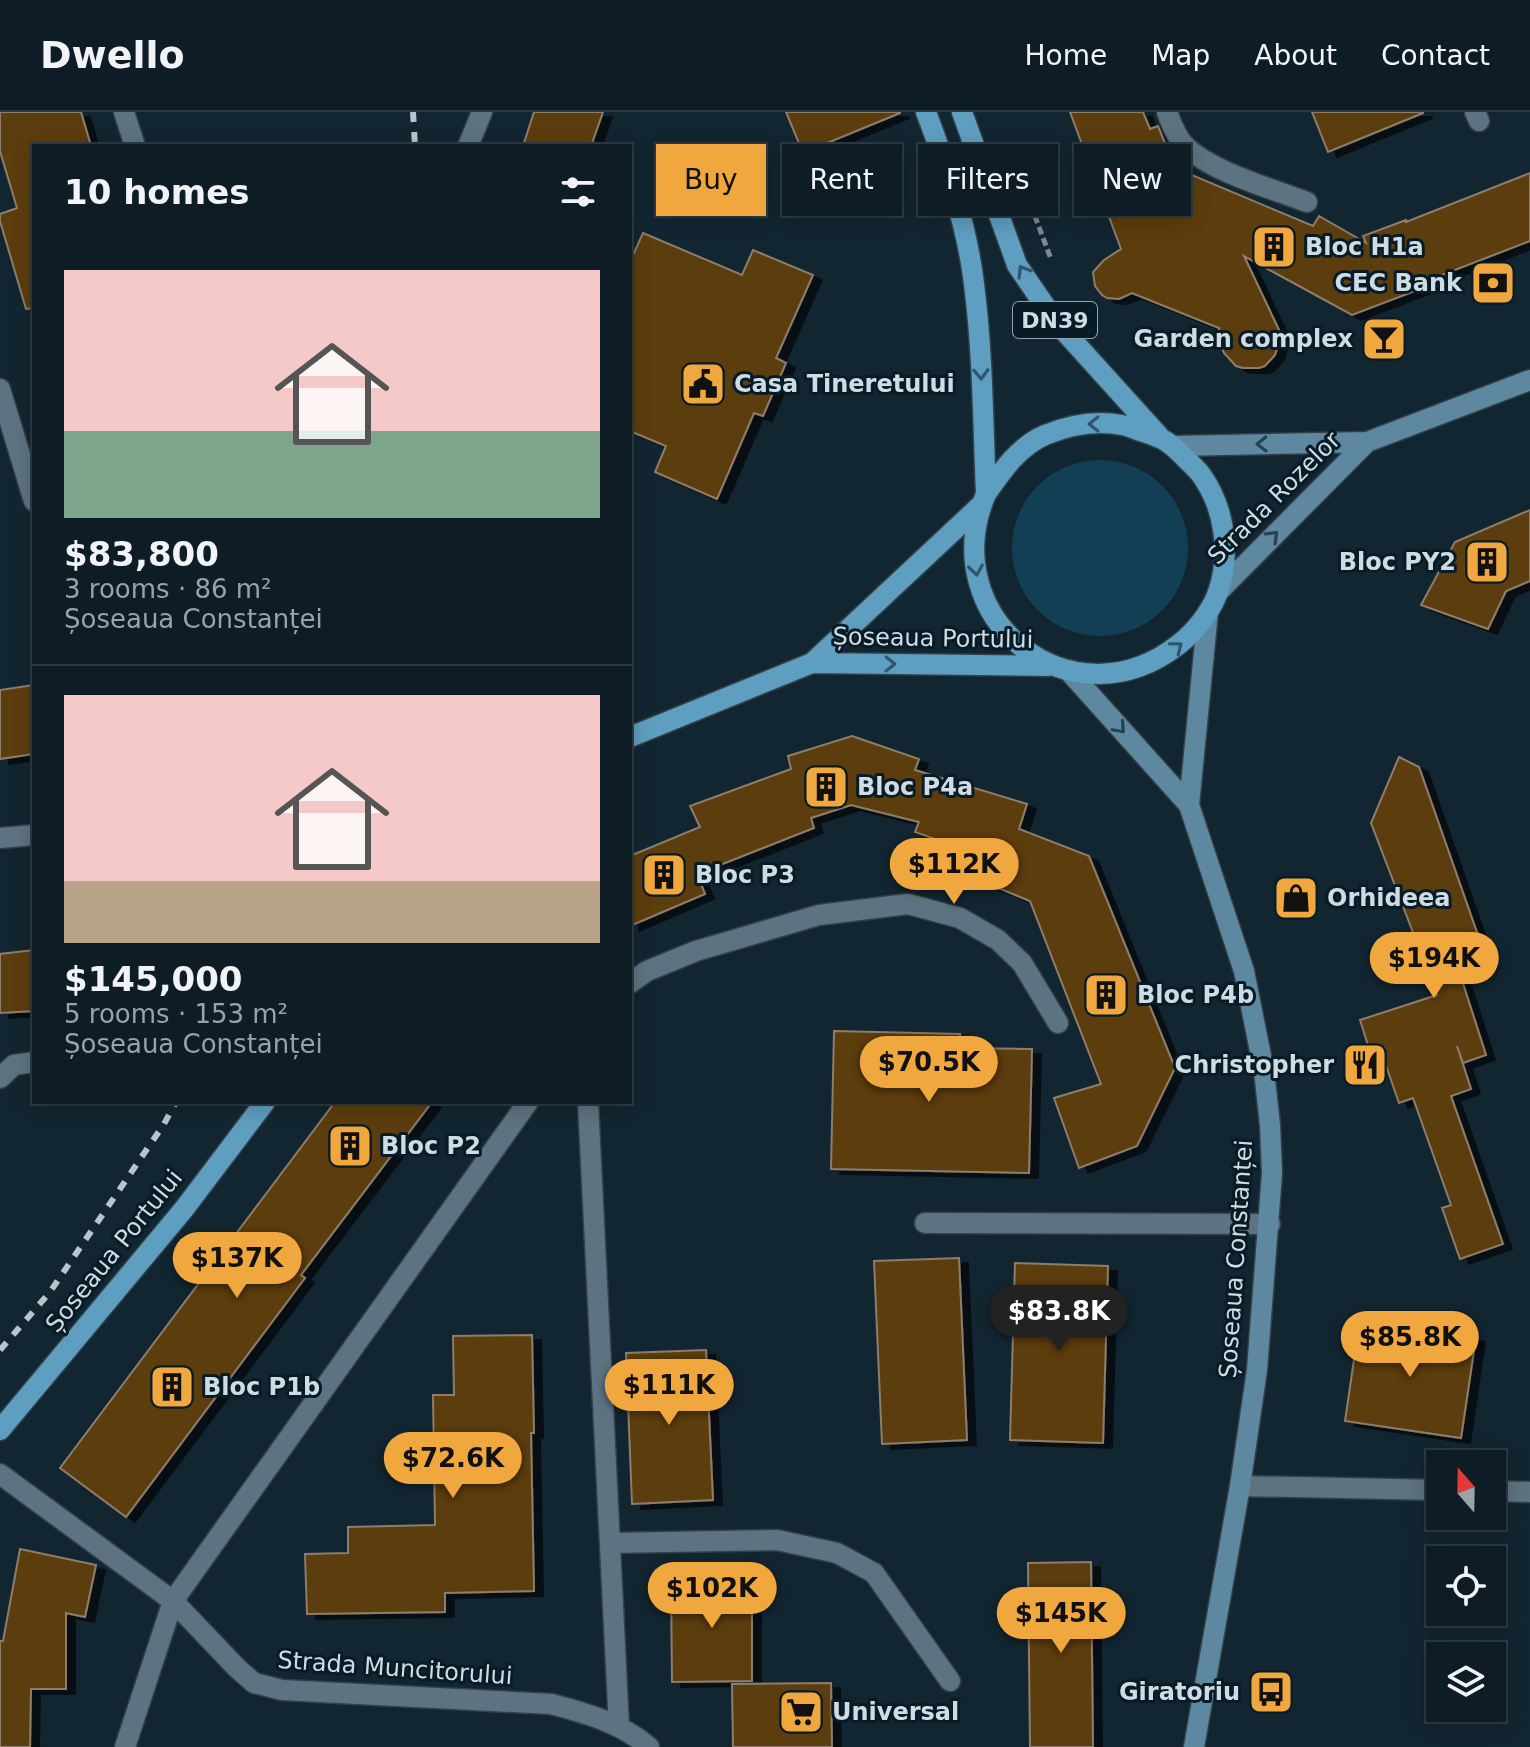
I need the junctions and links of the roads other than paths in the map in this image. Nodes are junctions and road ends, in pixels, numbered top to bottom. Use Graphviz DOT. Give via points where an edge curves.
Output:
graph roads {
  1 [pos="124,112"];
  2 [pos="482,112"];
  3 [pos="926,112"];
  4 [pos="962,112"];
  5 [pos="1167,112"];
  6 [pos="134,144"];
  7 [pos="469,144"];
  8 [pos="1307,202"];
  9 [pos="1530,380"];
  10 [pos="0,389"];
  11 [pos="1167,442"];
  12 [pos="1367,442"];
  13 [pos="32,493"];
  14 [pos="983,500"];
  15 [pos="1218,592"];
  16 [pos="1208,612"];
  17 [pos="812,663"];
  18 [pos="1060,668"];
  19 [pos="632,736"];
  20 [pos="1189,805"];
  21 [pos="32,835"];
  22 [pos="0,838"];
  23 [pos="632,982"];
  24 [pos="1058,1023"];
  25 [pos="32,1062"];
  26 [pos="0,1078"];
  27 [pos="263,1104"];
  28 [pos="527,1104"];
  29 [pos="588,1104"];
  30 [pos="925,1223"];
  31 [pos="1270,1224"];
  32 [pos="0,1430"];
  33 [pos="0,1474"];
  34 [pos="1240,1486"];
  35 [pos="1426,1490"];
  36 [pos="1506,1491"];
  37 [pos="1530,1492"];
  38 [pos="611,1543"];
  39 [pos="173,1601"];
  40 [pos="950,1681"];
  41 [pos="619,1727"];
  42 [pos="125,1747"];
  43 [pos="649,1747"];
  44 [pos="1194,1747"];
  1 -- 6 [label="street"];
  2 -- 7 [label="street"];
  3 -- 14 [label="main road, DN39, one-way" via="953,186 974,282 981,352"];
  11 -- 4 [label="main road, DN39, one-way" via="1056,322 1017,265"];
  5 -- 8 [label="street" via="1182,144 1202,159"];
  9 -- 12 [label="main road, Strada Rozelor"];
  10 -- 13 [label="street"];
  12 -- 11 [label="main road, Strada Rozelor, one-way"];
  11 -- 14 [label="main road, one-way" via="1123,425 1082,424 1043,436 1009,460"];
  11 -- 15 [label="main road" via="1202,475 1220,511 1226,552"];
  15 -- 12 [label="main road, Strada Rozelor, one-way"];
  14 -- 17 [label="main road, Șoseaua Portului"];
  14 -- 18 [label="main road, one-way" via="973,543 977,581 993,617 1019,646"];
  15 -- 16 [label="main road"];
  18 -- 16 [label="main road, one-way" via="1100,675 1132,670 1162,658 1188,638"];
  16 -- 20 [label="main road, Șoseaua Constanței"];
  17 -- 18 [label="main road, Șoseaua Portului, one-way"];
  17 -- 19 [label="main road, Șoseaua Portului"];
  18 -- 20 [label="main road, Șoseaua Constanței, one-way"];
  20 -- 31 [label="main road, Șoseaua Constanței" via="1244,971 1264,1071"];
  21 -- 22 [label="street"];
  23 -- 24 [label="street" via="696,951 819,915 908,904 960,918 998,940 1022,963"];
  25 -- 26 [label="street" via="14,1065"];
  27 -- 32 [label="main road, Șoseaua Portului"];
  28 -- 39 [label="street"];
  29 -- 38 [label="street"];
  30 -- 31 [label="street"];
  31 -- 34 [label="main road, Șoseaua Constanței"];
  33 -- 39 [label="street, Strada Muncitorului"];
  34 -- 35 [label="street"];
  34 -- 44 [label="main road, Șoseaua Constanței"];
  36 -- 37 [label="street"];
  38 -- 40 [label="street" via="777,1540 837,1553 874,1573"];
  38 -- 41 [label="street"];
  39 -- 41 [label="street, Strada Muncitorului" via="254,1683 282,1690 551,1704"];
  39 -- 42 [label="street"];
  41 -- 43 [label="street, Strada Muncitorului"];
}
